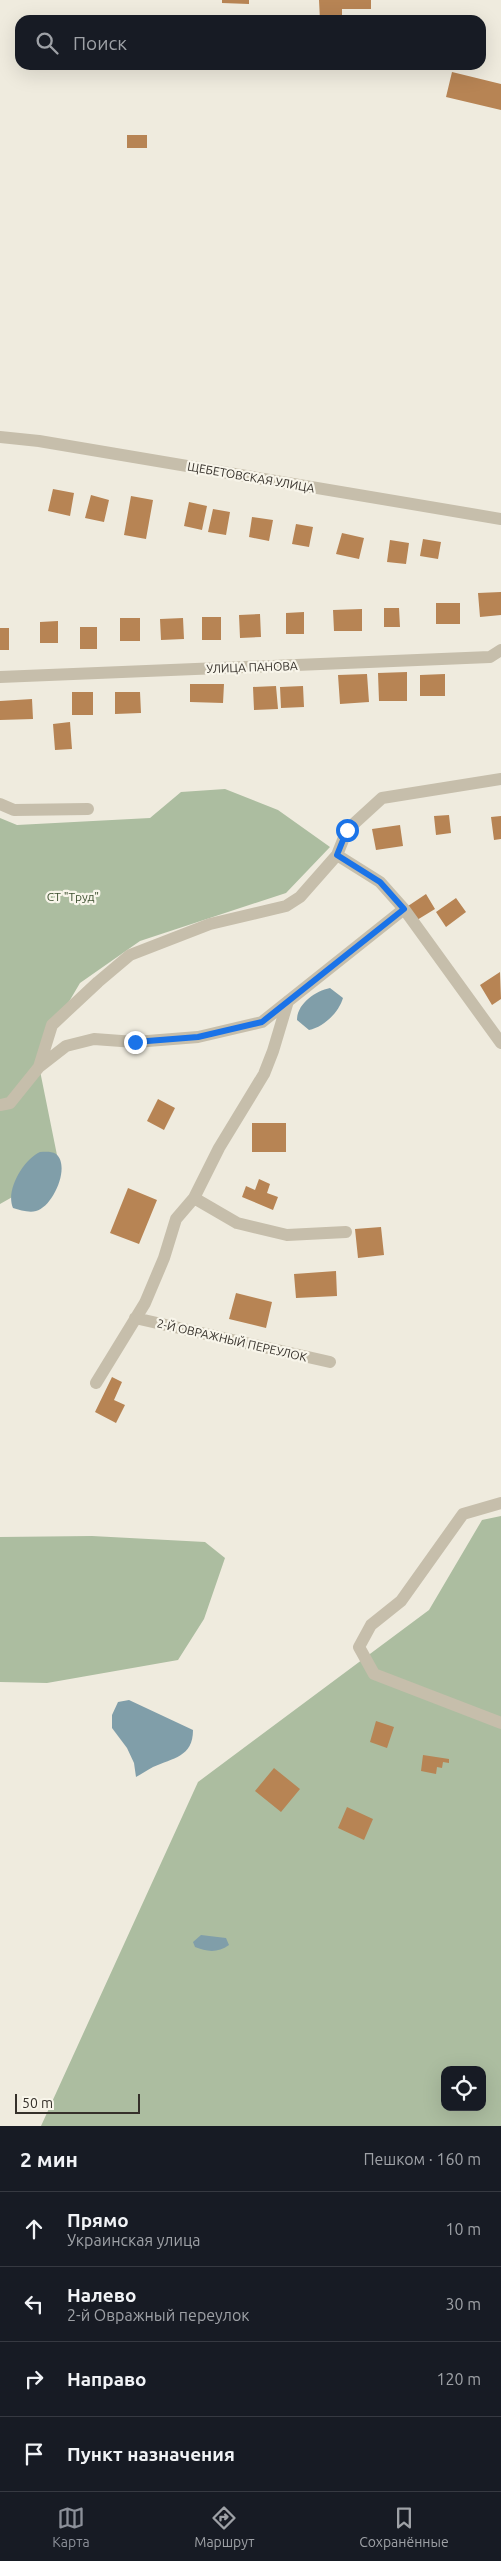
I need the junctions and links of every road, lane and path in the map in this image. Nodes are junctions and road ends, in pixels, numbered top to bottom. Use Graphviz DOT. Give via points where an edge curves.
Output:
graph roads {
  1 [pos="0,437"];
  2 [pos="501,519"];
  3 [pos="501,650"];
  4 [pos="0,676"];
  5 [pos="501,779"];
  6 [pos="0,804"];
  7 [pos="88,809"];
  8 [pos="337,855"];
  9 [pos="404,909"];
  10 [pos="288,1001"];
  11 [pos="501,1043"];
  12 [pos="39,1068"];
  13 [pos="0,1105"];
  14 [pos="194,1198"];
  15 [pos="346,1232"];
  16 [pos="135,1318"];
  17 [pos="330,1362"];
  18 [pos="96,1383"];
  19 [pos="501,1504"];
  20 [pos="501,1723"];
  1 -- 2 [label="street, ЩЕБЕТОВСКАЯ УЛИЦА"];
  3 -- 4 [label="street, УЛИЦА ПАНОВА" via="490,657"];
  5 -- 8 [label="street" via="382,798 347,830"];
  6 -- 7 [label="street" via="14,810"];
  8 -- 9 [label="street" via="380,882"];
  8 -- 12 [label="street" via="300,897 286,906 210,924 130,955 52,1025"];
  9 -- 10 [label="street"];
  9 -- 11 [label="street"];
  10 -- 12 [label="street" via="262,1022 198,1037 135,1042 94,1038 66,1046"];
  10 -- 14 [label="street, 2-Й ОВРАЖНЫЙ ПЕРЕУЛОК" via="264,1074 223,1141"];
  12 -- 13 [label="street" via="10,1103"];
  14 -- 15 [label="street" via="237,1223 287,1235"];
  14 -- 16 [label="street, 2-Й ОВРАЖНЫЙ ПЕРЕУЛОК" via="176,1218 164,1258 145,1304"];
  16 -- 17 [label="street, 2-Й ОВРАЖНЫЙ ПЕРЕУЛОК"];
  16 -- 18 [label="street, 2-Й ОВРАЖНЫЙ ПЕРЕУЛОК"];
  19 -- 20 [label="street" via="463,1514 401,1601 372,1625 359,1647 374,1674"];
}
